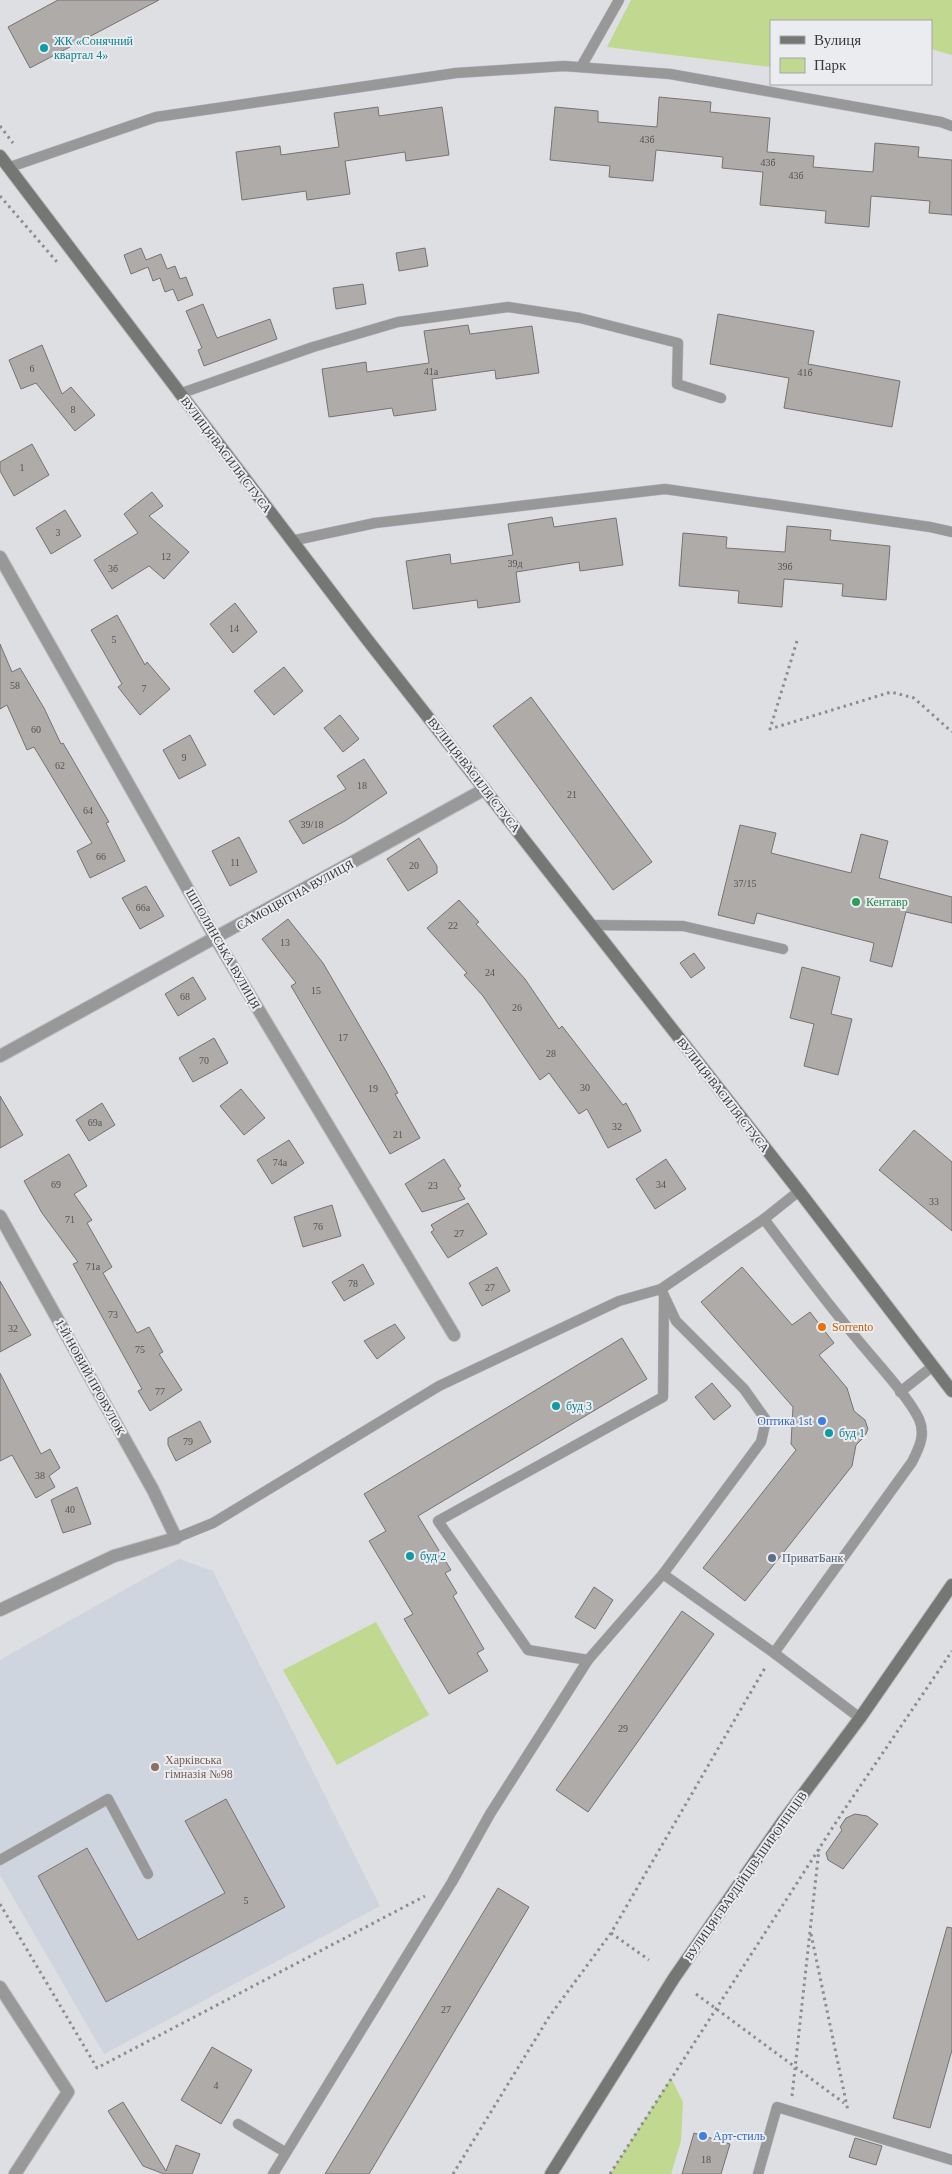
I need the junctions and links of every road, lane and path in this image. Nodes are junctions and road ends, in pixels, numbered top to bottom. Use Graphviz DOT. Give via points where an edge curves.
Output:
graph roads {
  1 [pos="620,0"];
  2 [pos="581,67"];
  3 [pos="952,126"];
  4 [pos="0,156"];
  5 [pos="10,168"];
  6 [pos="179,394"];
  7 [pos="721,398"];
  8 [pos="952,532"];
  9 [pos="292,540"];
  10 [pos="0,557"];
  11 [pos="797,641"];
  12 [pos="952,732"];
  13 [pos="485,790"];
  14 [pos="590,925"];
  15 [pos="216,939"];
  16 [pos="783,949"];
  17 [pos="0,1056"];
  18 [pos="798,1191"];
  19 [pos="0,1216"];
  20 [pos="764,1219"];
  21 [pos="662,1293"];
  22 [pos="454,1335"];
  23 [pos="933,1366"];
  24 [pos="952,1391"];
  25 [pos="900,1392"];
  26 [pos="176,1538"];
  27 [pos="663,1574"];
  28 [pos="952,1586"];
  29 [pos="0,1610"];
  30 [pos="952,1651"];
  31 [pos="774,1653"];
  32 [pos="588,1660"];
  33 [pos="860,1718"];
  34 [pos="819,1848"];
  35 [pos="0,1860"];
  36 [pos="148,1874"];
  37 [pos="426,1896"];
  38 [pos="0,1904"];
  39 [pos="810,1931"];
  40 [pos="611,1933"];
  41 [pos="649,1960"];
  42 [pos="0,1987"];
  43 [pos="696,1994"];
  44 [pos="716,2008"];
  45 [pos="795,2068"];
  46 [pos="845,2104"];
  47 [pos="790,2111"];
  48 [pos="238,2124"];
  49 [pos="856,2131"];
  50 [pos="285,2152"];
  51 [pos="952,2160"];
  52 [pos="15,2174"];
  53 [pos="273,2174"];
  54 [pos="453,2174"];
  55 [pos="551,2174"];
  56 [pos="610,2174"];
  57 [pos="758,2174"];
  1 -- 2 [label="lane"];
  2 -- 3 [label="lane" via="670,74"];
  2 -- 5 [label="lane" via="456,73 156,117"];
  4 -- 5 [label="street, ВУЛИЦЯ ВАСИЛЯ СТУСА"];
  5 -- 6 [label="street, ВУЛИЦЯ ВАСИЛЯ СТУСА"];
  6 -- 7 [label="lane" via="312,347 398,322 508,307 580,318 678,343 677,384"];
  6 -- 9 [label="street, ВУЛИЦЯ ВАСИЛЯ СТУСА"];
  8 -- 9 [label="lane" via="665,489 375,523"];
  9 -- 13 [label="street, ВУЛИЦЯ ВАСИЛЯ СТУСА"];
  10 -- 15 [label="street, ШПОЛЯНСЬКА ВУЛИЦЯ"];
  11 -- 12 [label="path" via="770,729 892,692 914,698"];
  13 -- 14 [label="street, ВУЛИЦЯ ВАСИЛЯ СТУСА"];
  13 -- 15 [label="street, САМОЦВІТНА ВУЛИЦЯ"];
  14 -- 16 [label="lane" via="683,926"];
  14 -- 18 [label="street, ВУЛИЦЯ ВАСИЛЯ СТУСА"];
  15 -- 17 [label="street, САМОЦВІТНА ВУЛИЦЯ"];
  15 -- 22 [label="street, ШПОЛЯНСЬКА ВУЛИЦЯ"];
  18 -- 20 [label="lane"];
  18 -- 23 [label="street, ВУЛИЦЯ ВАСИЛЯ СТУСА"];
  19 -- 26 [label="street, 1-Й НОВИЙ ПРОВУЛОК" via="153,1490"];
  20 -- 21 [label="lane"];
  20 -- 25 [label="lane"];
  21 -- 26 [label="lane" via="619,1301 439,1386 213,1523"];
  21 -- 27 [label="lane" via="676,1321 744,1389 766,1420 761,1442"];
  21 -- 32 [label="lane" via="663,1397 438,1521 528,1650"];
  23 -- 24 [label="street, ВУЛИЦЯ ВАСИЛЯ СТУСА"];
  23 -- 25 [label="lane"];
  25 -- 31 [label="lane" via="919,1419 921,1444 912,1462"];
  26 -- 29 [label="street" via="114,1556"];
  27 -- 31 [label="lane"];
  27 -- 32 [label="lane"];
  28 -- 33 [label="street, ВУЛИЦЯ ГВАРДІЙЦІВ-ШИРОНІНЦІВ"];
  30 -- 34 [label="path"];
  31 -- 33 [label="lane"];
  31 -- 40 [label="path"];
  32 -- 50 [label="lane" via="490,1814 452,1882"];
  33 -- 55 [label="street, ВУЛИЦЯ ГВАРДІЙЦІВ-ШИРОНІНЦІВ" via="782,1820 674,1978"];
  34 -- 39 [label="path"];
  34 -- 44 [label="path"];
  35 -- 36 [label="lane" via="108,1799"];
  37 -- 38 [label="path" via="96,2068"];
  39 -- 45 [label="path"];
  39 -- 46 [label="path"];
  40 -- 41 [label="path"];
  40 -- 54 [label="path" via="549,2017"];
  42 -- 52 [label="street" via="68,2092"];
  43 -- 44 [label="path"];
  44 -- 45 [label="path"];
  44 -- 56 [label="path"];
  45 -- 46 [label="path"];
  45 -- 47 [label="path"];
  46 -- 49 [label="path"];
  47 -- 49 [label="lane"];
  47 -- 57 [label="lane" via="778,2107"];
  48 -- 50 [label="lane"];
  49 -- 51 [label="lane"];
  50 -- 53 [label="lane"];
}
